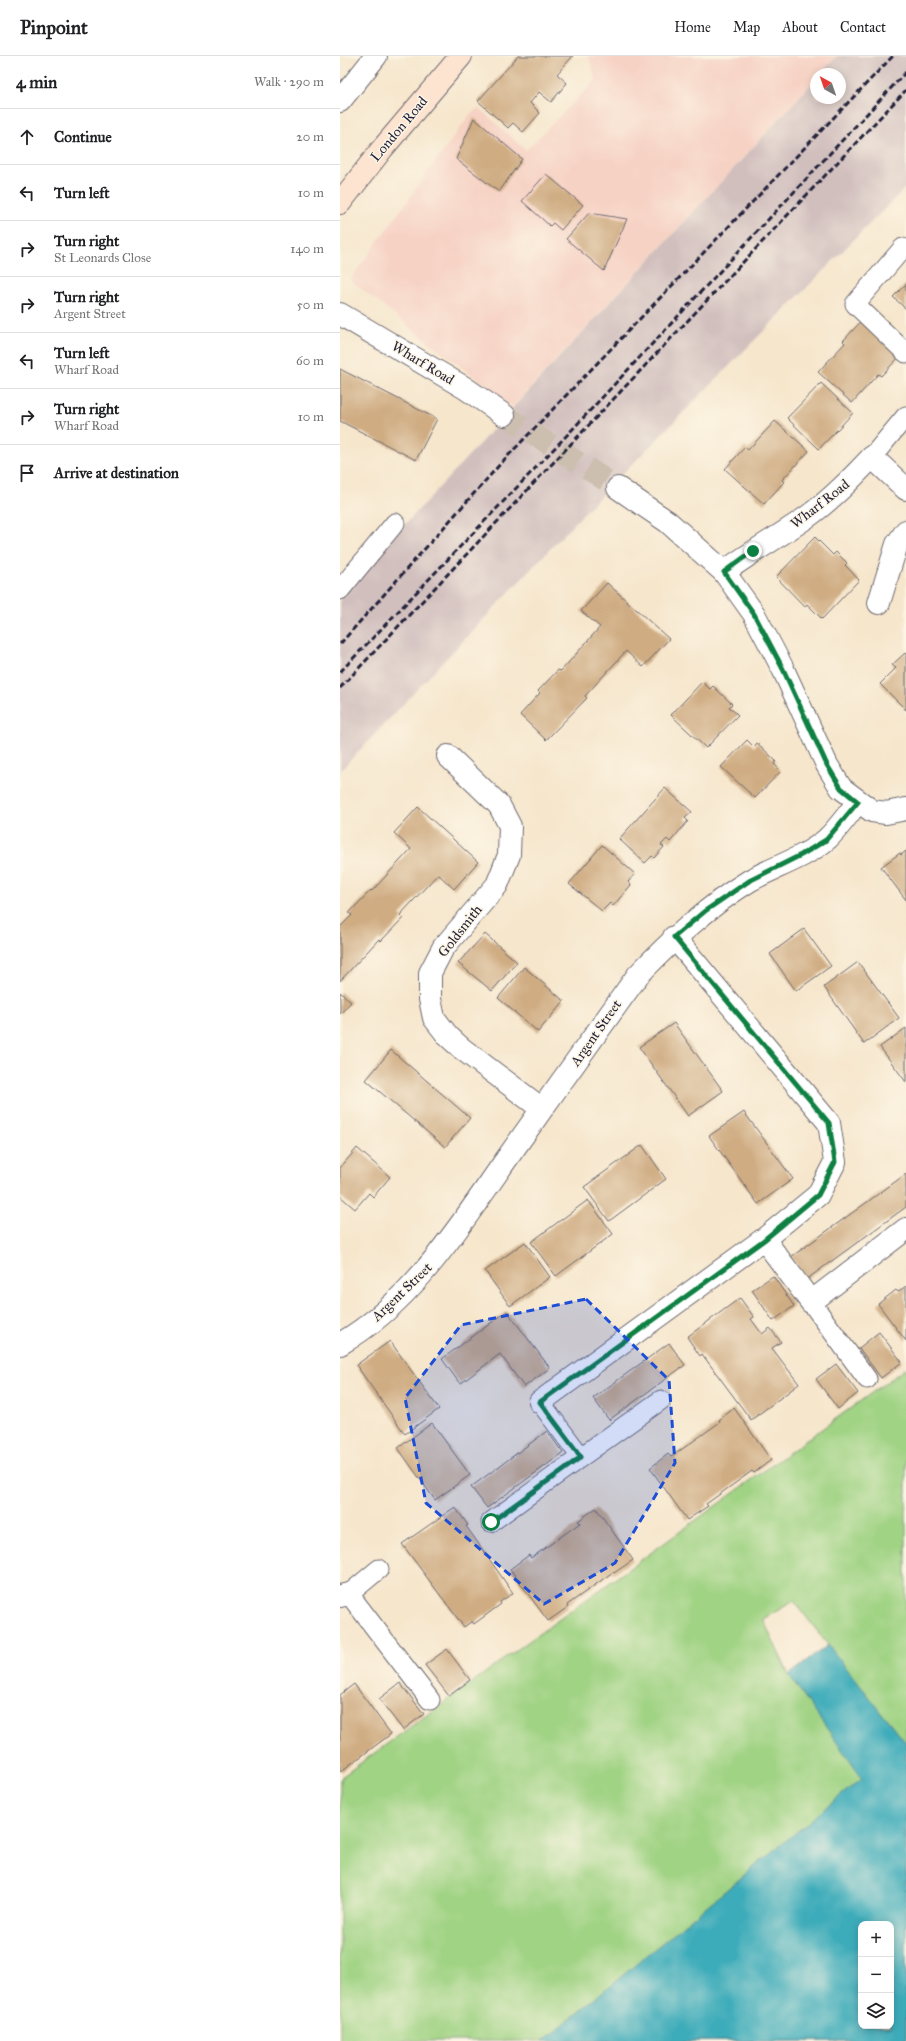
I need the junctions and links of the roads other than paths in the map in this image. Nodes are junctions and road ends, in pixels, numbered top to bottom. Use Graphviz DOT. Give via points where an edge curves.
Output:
graph roads {
  1 [pos="376,56"];
  2 [pos="462,56"];
  3 [pos="340,101"];
  4 [pos="340,203"];
  5 [pos="903,248"];
  6 [pos="340,314"];
  7 [pos="906,353"];
  8 [pos="504,415"];
  9 [pos="906,416"];
  10 [pos="872,457"];
  11 [pos="618,488"];
  12 [pos="906,489"];
  13 [pos="395,524"];
  14 [pos="906,531"];
  15 [pos="724,572"];
  16 [pos="340,590"];
  17 [pos="879,603"];
  18 [pos="448,756"];
  19 [pos="858,802"];
  20 [pos="906,808"];
  21 [pos="674,937"];
  22 [pos="542,1109"];
  23 [pos="906,1229"];
  24 [pos="764,1240"];
  25 [pos="811,1302"];
  26 [pos="340,1344"];
  27 [pos="867,1379"];
  28 [pos="661,1400"];
  29 [pos="540,1402"];
  30 [pos="581,1457"];
  31 [pos="491,1522"];
  32 [pos="379,1569"];
  33 [pos="345,1595"];
  34 [pos="430,1700"];
  1 -- 3 [label="street"];
  2 -- 4 [label="street, London Road" via="382,149"];
  5 -- 7 [label="lane" via="855,304"];
  6 -- 8 [label="street, Wharf Road" via="465,388"];
  9 -- 10 [label="lane"];
  10 -- 12 [label="street"];
  10 -- 15 [label="street, Wharf Road" via="850,481 807,517"];
  11 -- 15 [label="street" via="668,522"];
  13 -- 16 [label="lane"];
  14 -- 17 [label="street" via="897,544"];
  15 -- 19 [label="street" via="754,614 780,662 827,765 841,788"];
  18 -- 22 [label="street, Goldsmith" via="499,805 510,826 509,855 497,885 443,948 430,972 430,1000 434,1018 461,1048"];
  19 -- 20 [label="street" via="872,811 886,813"];
  19 -- 21 [label="street, Argent Street" via="826,840 749,881 705,911"];
  21 -- 22 [label="street, Argent Street" via="638,975"];
  21 -- 24 [label="street" via="829,1123 835,1162 818,1195"];
  22 -- 26 [label="street, Argent Street" via="434,1262 387,1310"];
  23 -- 25 [label="street"];
  24 -- 25 [label="street"];
  24 -- 29 [label="street"];
  25 -- 27 [label="lane"];
  28 -- 30 [label="lane"];
  29 -- 30 [label="lane"];
  30 -- 31 [label="lane"];
  32 -- 33 [label="lane"];
  33 -- 34 [label="lane"];
}
